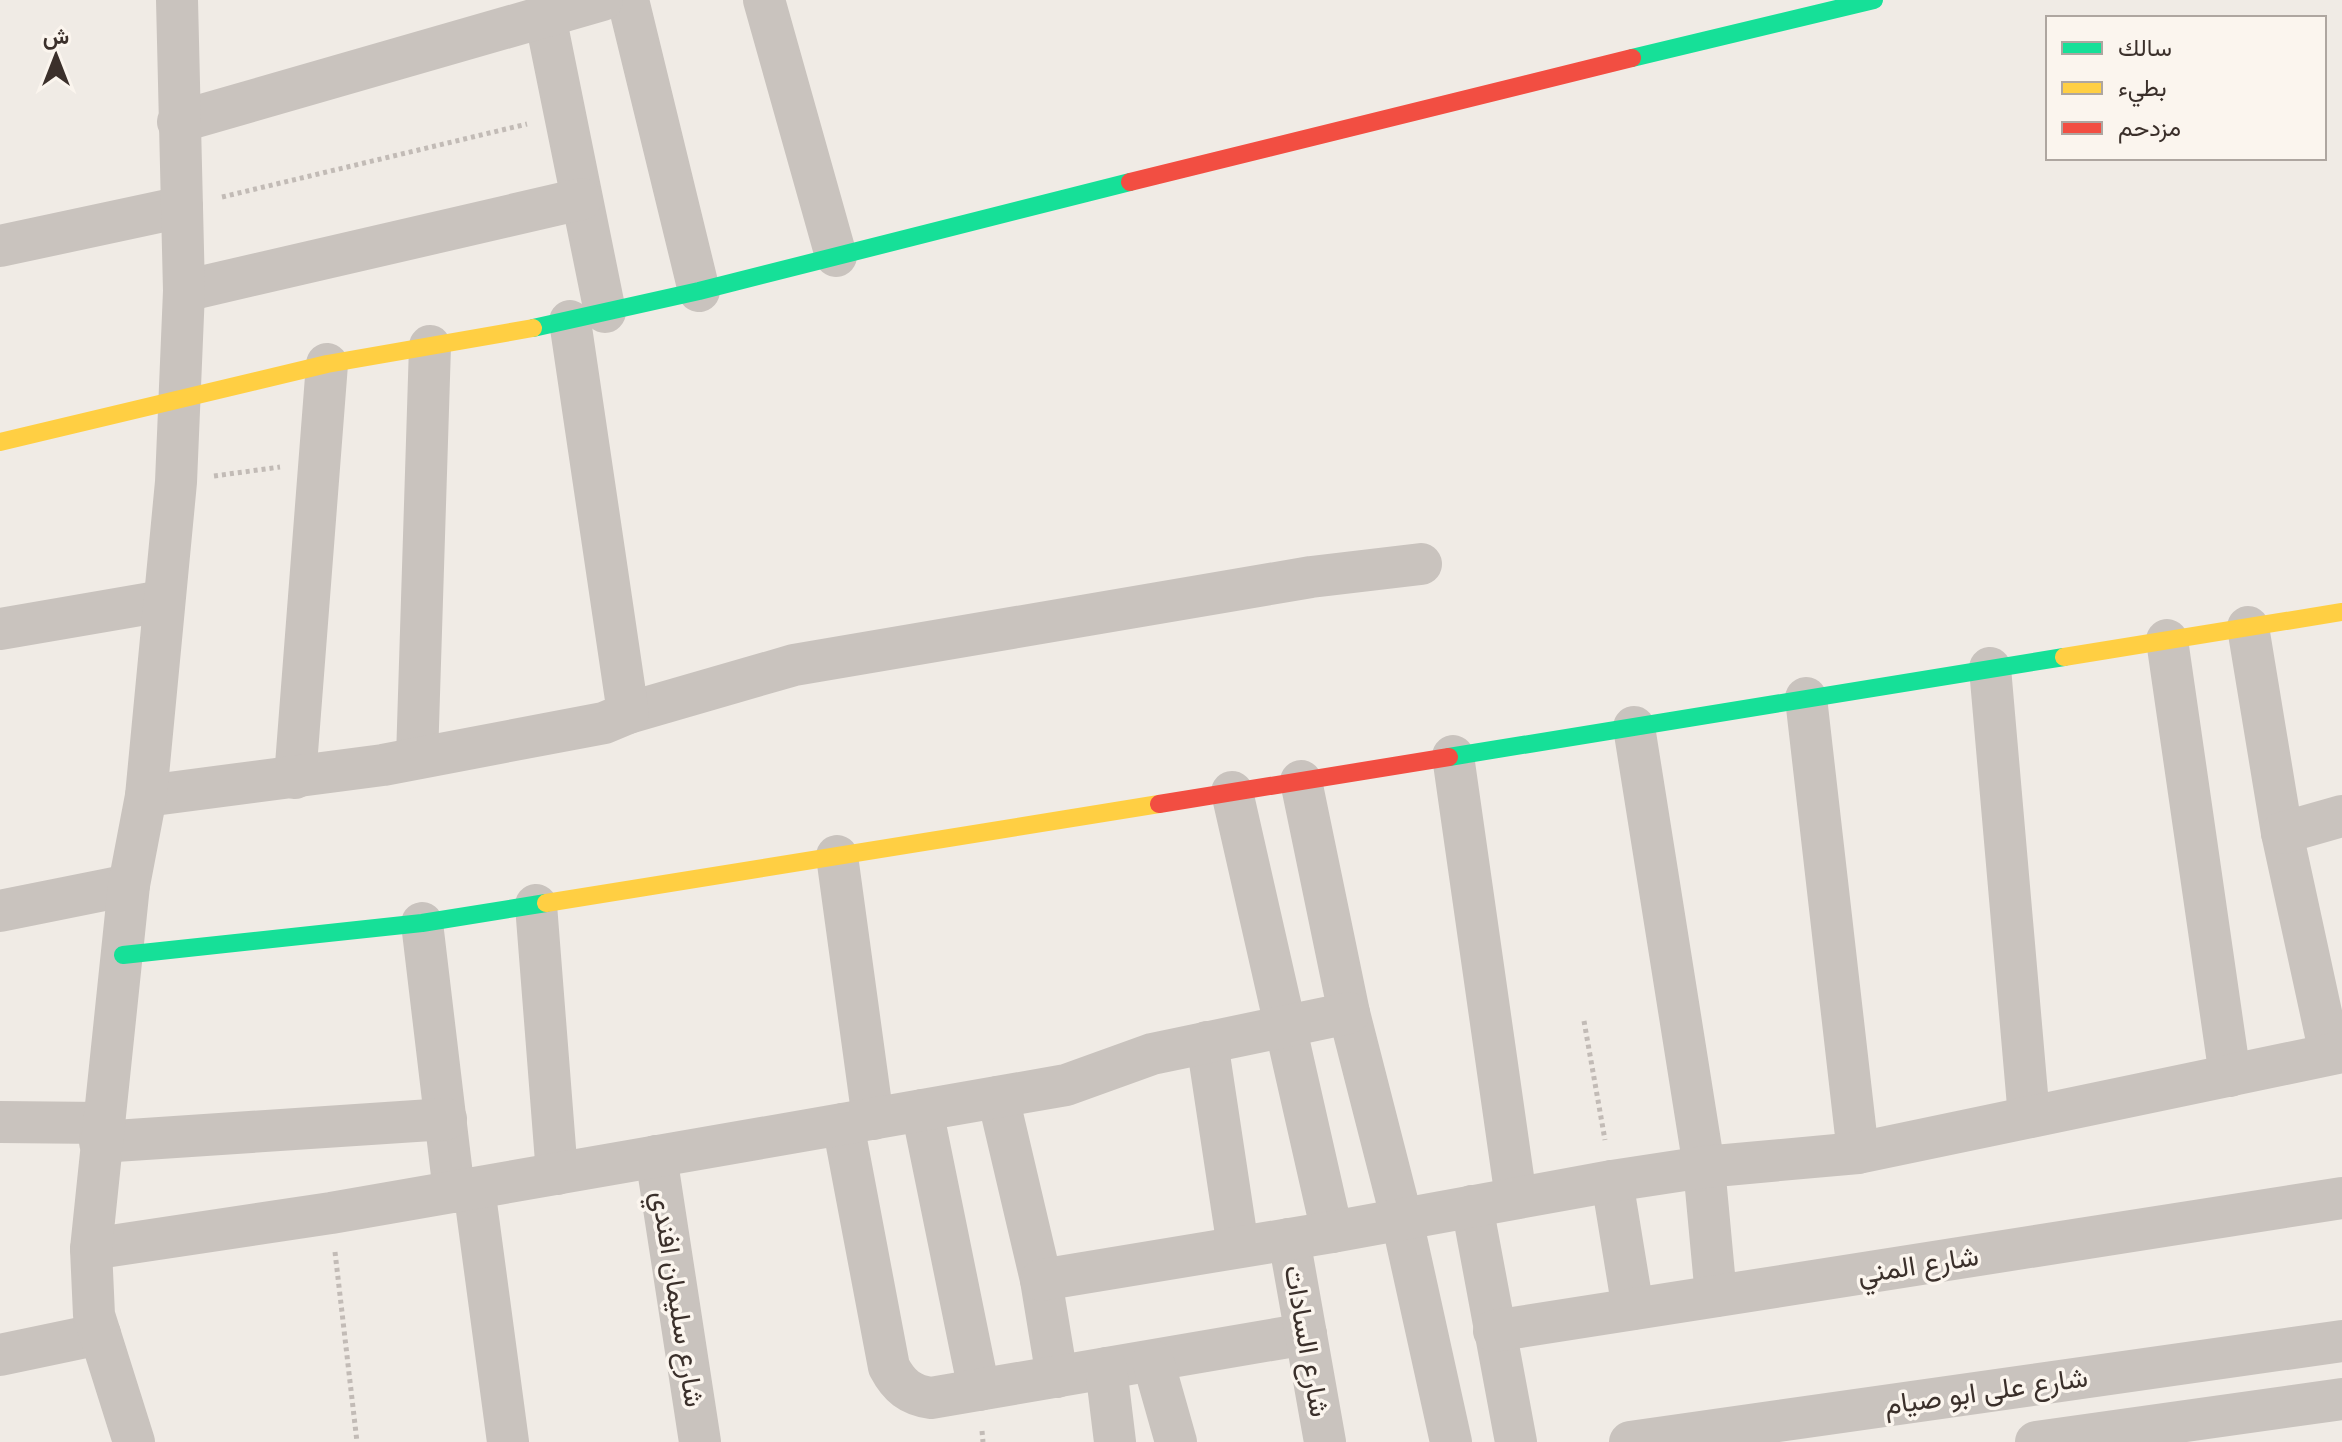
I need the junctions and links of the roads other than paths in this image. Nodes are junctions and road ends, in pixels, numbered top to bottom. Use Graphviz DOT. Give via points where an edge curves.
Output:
graph roads {
  1 [pos="177,0"];
  2 [pos="602,0"];
  3 [pos="628,0"];
  4 [pos="764,0"];
  5 [pos="1874,0"];
  6 [pos="545,16"];
  7 [pos="178,122"];
  8 [pos="581,199"];
  9 [pos="182,207"];
  10 [pos="0,246"];
  11 [pos="836,256"];
  12 [pos="184,291"];
  13 [pos="699,291"];
  14 [pos="587,316"];
  15 [pos="430,346"];
  16 [pos="327,364"];
  17 [pos="179,399"];
  18 [pos="0,442"];
  19 [pos="1421,564"];
  20 [pos="163,601"];
  21 [pos="2342,612"];
  22 [pos="2248,627"];
  23 [pos="0,629"];
  24 [pos="2167,640"];
  25 [pos="1990,668"];
  26 [pos="1806,698"];
  27 [pos="628,713"];
  28 [pos="1634,727"];
  29 [pos="1453,756"];
  30 [pos="417,758"];
  31 [pos="295,778"];
  32 [pos="1301,781"];
  33 [pos="1232,792"];
  34 [pos="146,796"];
  35 [pos="2342,816"];
  36 [pos="2282,833"];
  37 [pos="837,856"];
  38 [pos="129,885"];
  39 [pos="536,905"];
  40 [pos="0,911"];
  41 [pos="422,923"];
  42 [pos="123,955"];
  43 [pos="1349,1013"];
  44 [pos="1287,1027"];
  45 [pos="1207,1042"];
  46 [pos="2336,1053"];
  47 [pos="2230,1076"];
  48 [pos="998,1097"];
  49 [pos="922,1110"];
  50 [pos="2029,1117"];
  51 [pos="446,1119"];
  52 [pos="858,1121"];
  53 [pos="0,1122"];
  54 [pos="101,1132"];
  55 [pos="1858,1153"];
  56 [pos="656,1156"];
  57 [pos="1704,1167"];
  58 [pos="557,1174"];
  59 [pos="1612,1181"];
  60 [pos="464,1190"];
  61 [pos="1516,1198"];
  62 [pos="2342,1198"];
  63 [pos="1472,1206"];
  64 [pos="1402,1220"];
  65 [pos="1332,1232"];
  66 [pos="1289,1239"];
  67 [pos="1238,1247"];
  68 [pos="91,1249"];
  69 [pos="1041,1280"];
  70 [pos="1716,1296"];
  71 [pos="1633,1309"];
  72 [pos="1494,1331"];
  73 [pos="100,1334"];
  74 [pos="1306,1334"];
  75 [pos="2342,1341"];
  76 [pos="0,1355"];
  77 [pos="1153,1361"];
  78 [pos="1106,1368"];
  79 [pos="1057,1377"];
  80 [pos="979,1390"];
  81 [pos="2342,1399"];
  82 [pos="1844,1427"];
  83 [pos="134,1442"];
  84 [pos="508,1442"];
  85 [pos="700,1442"];
  86 [pos="1115,1442"];
  87 [pos="1176,1442"];
  88 [pos="1325,1442"];
  89 [pos="1451,1442"];
  90 [pos="1516,1442"];
  91 [pos="1630,1442"];
  92 [pos="2036,1442"];
  1 -- 7 [label="street"];
  2 -- 6 [label="street"];
  3 -- 13 [label="street"];
  4 -- 11 [label="street"];
  5 -- 11 [label="street"];
  6 -- 7 [label="street"];
  6 -- 8 [label="street"];
  7 -- 9 [label="street"];
  8 -- 12 [label="street"];
  8 -- 14 [label="street"];
  9 -- 10 [label="street"];
  9 -- 12 [label="street"];
  11 -- 13 [label="street"];
  12 -- 17 [label="street"];
  13 -- 14 [label="street"];
  14 -- 15 [label="street"];
  14 -- 27 [label="street"];
  15 -- 16 [label="street"];
  15 -- 30 [label="street"];
  16 -- 17 [label="street"];
  16 -- 31 [label="street"];
  17 -- 18 [label="street"];
  17 -- 20 [label="street"];
  19 -- 27 [label="street" via="1311,577 794,665"];
  20 -- 23 [label="street"];
  20 -- 34 [label="street"];
  21 -- 22 [label="street"];
  22 -- 24 [label="street"];
  22 -- 36 [label="street"];
  24 -- 25 [label="street"];
  24 -- 47 [label="street"];
  25 -- 26 [label="street"];
  25 -- 50 [label="street"];
  26 -- 28 [label="street"];
  26 -- 55 [label="street"];
  27 -- 30 [label="street" via="604,723"];
  28 -- 29 [label="street"];
  28 -- 57 [label="street"];
  29 -- 32 [label="street"];
  29 -- 61 [label="street"];
  30 -- 31 [label="street"];
  31 -- 34 [label="street"];
  32 -- 33 [label="street"];
  32 -- 43 [label="street"];
  33 -- 37 [label="street"];
  33 -- 44 [label="street"];
  34 -- 38 [label="street"];
  35 -- 36 [label="street"];
  36 -- 46 [label="street"];
  37 -- 39 [label="street"];
  37 -- 52 [label="street"];
  38 -- 40 [label="street"];
  38 -- 42 [label="street"];
  39 -- 41 [label="street"];
  39 -- 58 [label="street"];
  41 -- 42 [label="street"];
  41 -- 51 [label="street"];
  42 -- 54 [label="street"];
  43 -- 44 [label="street"];
  43 -- 64 [label="street"];
  44 -- 45 [label="street"];
  44 -- 65 [label="street"];
  45 -- 48 [label="street" via="1152,1054 1066,1085"];
  45 -- 67 [label="street"];
  46 -- 47 [label="street"];
  47 -- 50 [label="street"];
  48 -- 49 [label="street"];
  48 -- 69 [label="street"];
  49 -- 52 [label="street"];
  49 -- 80 [label="street"];
  50 -- 55 [label="street"];
  51 -- 54 [label="street"];
  51 -- 60 [label="street"];
  52 -- 56 [label="street"];
  52 -- 80 [label="street" via="885,1353 895,1380 918,1396 931,1398"];
  53 -- 54 [label="street"];
  54 -- 68 [label="street"];
  55 -- 57 [label="street"];
  56 -- 58 [label="street"];
  56 -- 85 [label="street, شارع سليمان افندي"];
  57 -- 59 [label="street"];
  57 -- 70 [label="street"];
  58 -- 60 [label="street"];
  59 -- 61 [label="street"];
  59 -- 71 [label="street"];
  60 -- 68 [label="street"];
  60 -- 84 [label="street"];
  61 -- 63 [label="street"];
  62 -- 70 [label="street, شارع المني"];
  63 -- 64 [label="street"];
  63 -- 72 [label="street"];
  64 -- 65 [label="street"];
  64 -- 89 [label="street"];
  65 -- 66 [label="street"];
  66 -- 67 [label="street"];
  66 -- 74 [label="street, شارع السادات"];
  67 -- 69 [label="street"];
  68 -- 73 [label="street" via="90,1278"];
  69 -- 79 [label="street"];
  70 -- 71 [label="street, شارع المني"];
  71 -- 72 [label="street, شارع المني"];
  72 -- 90 [label="street"];
  73 -- 76 [label="street"];
  73 -- 83 [label="street"];
  74 -- 77 [label="street"];
  74 -- 88 [label="street, شارع السادات"];
  75 -- 82 [label="street, شارع على ابو صيام"];
  77 -- 78 [label="street"];
  77 -- 87 [label="street"];
  78 -- 79 [label="street"];
  78 -- 86 [label="street"];
  79 -- 80 [label="street"];
  81 -- 92 [label="street"];
  82 -- 91 [label="street, شارع على ابو صيام"];
}
